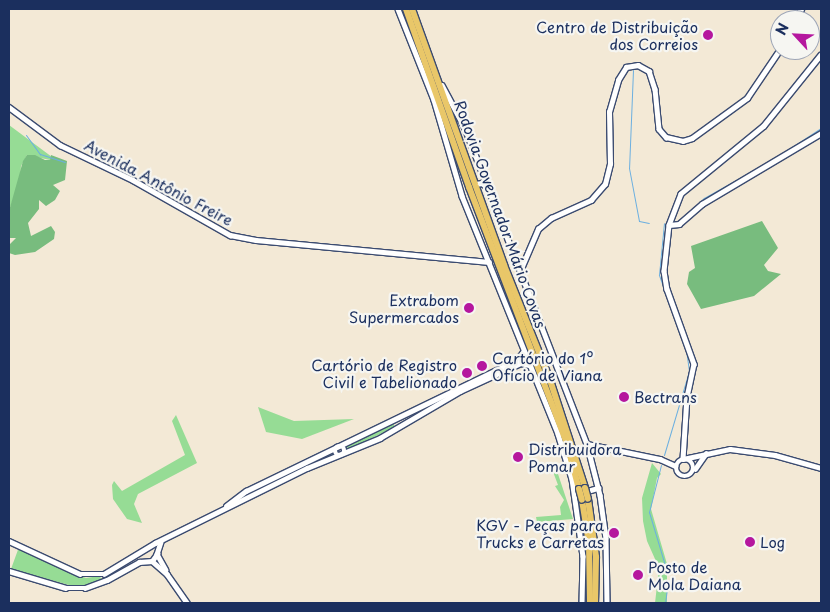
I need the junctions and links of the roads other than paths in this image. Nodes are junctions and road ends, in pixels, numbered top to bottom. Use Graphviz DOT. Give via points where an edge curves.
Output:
graph roads {
  1 [pos="398,9"];
  2 [pos="406,9"];
  3 [pos="412,9"];
  4 [pos="821,55"];
  5 [pos="773,60"];
  6 [pos="439,81"];
  7 [pos="9,107"];
  8 [pos="821,133"];
  9 [pos="475,184"];
  10 [pos="468,187"];
  11 [pos="489,189"];
  12 [pos="462,196"];
  13 [pos="669,225"];
  14 [pos="489,262"];
  15 [pos="520,271"];
  16 [pos="523,352"];
  17 [pos="529,365"];
  18 [pos="467,382"];
  19 [pos="465,388"];
  20 [pos="587,444"];
  21 [pos="338,447"];
  22 [pos="707,452"];
  23 [pos="342,455"];
  24 [pos="683,459"];
  25 [pos="676,466"];
  26 [pos="821,468"];
  27 [pos="695,469"];
  28 [pos="598,488"];
  29 [pos="580,491"];
  30 [pos="585,500"];
  31 [pos="214,514"];
  32 [pos="9,541"];
  33 [pos="161,542"];
  34 [pos="146,548"];
  35 [pos="157,553"];
  36 [pos="150,561"];
  37 [pos="9,571"];
  38 [pos="167,574"];
  39 [pos="187,603"];
  40 [pos="582,603"];
  41 [pos="590,603"];
  42 [pos="595,603"];
  43 [pos="606,603"];
  1 -- 12 [label="street" via="434,100"];
  2 -- 29 [label="highway, Rodovia Governador Mário Covas" via="469,187 567,444"];
  3 -- 6 [label="highway, Rodovia Governador Mário Covas"];
  4 -- 13 [label="street" via="764,126 681,194"];
  5 -- 15 [label="street" via="747,98 692,138 683,141 666,137 659,130 655,89 649,71 638,64 626,67 618,80 609,112 610,164 605,184 591,200 552,218 538,229"];
  6 -- 11 [label="street" via="465,128"];
  6 -- 29 [label="highway, Rodovia Governador Mário Covas" via="482,206 550,380"];
  7 -- 14 [label="street, Avenida Antônio Freire" via="60,145 133,180 230,235"];
  8 -- 13 [label="street" via="702,204 679,224"];
  9 -- 11 [label="street"];
  10 -- 12 [label="street"];
  11 -- 15 [label="street"];
  12 -- 14 [label="street"];
  13 -- 24 [label="street" via="666,282 694,364 687,398"];
  14 -- 16 [label="street"];
  15 -- 20 [label="street"];
  16 -- 17 [label="street"];
  16 -- 18 [label="street" via="517,360"];
  17 -- 19 [label="street" via="520,364"];
  17 -- 29 [label="street"];
  18 -- 19 [label="street"];
  18 -- 21 [label="street"];
  19 -- 23 [label="street" via="388,433"];
  20 -- 25 [label="street" via="660,459"];
  20 -- 28 [label="street"];
  21 -- 23 [label="street" via="336,452"];
  21 -- 31 [label="street" via="246,492"];
  22 -- 24 [label="street"];
  22 -- 26 [label="street" via="730,448"];
  22 -- 27 [label="street"];
  23 -- 31 [label="street"];
  24 -- 25 [label="street"];
  24 -- 27 [label="street" via="690,460"];
  25 -- 27 [label="street" via="677,474 684,478 691,476"];
  28 -- 29 [label="street"];
  28 -- 43 [label="street" via="606,538"];
  29 -- 30 [label="highway, Rodovia Governador Mário Covas, bridge"];
  29 -- 40 [label="street"];
  30 -- 41 [label="highway, Rodovia Governador Mário Covas"];
  30 -- 42 [label="highway, Rodovia Governador Mário Covas" via="596,557"];
  31 -- 33 [label="street"];
  32 -- 34 [label="street" via="87,575 104,574"];
  33 -- 34 [label="street"];
  33 -- 35 [label="street"];
  34 -- 35 [label="street"];
  34 -- 36 [label="street" via="143,555"];
  35 -- 36 [label="street"];
  35 -- 38 [label="street"];
  36 -- 37 [label="street" via="136,564 84,588 66,588"];
  36 -- 38 [label="street"];
  38 -- 39 [label="street"];
}
